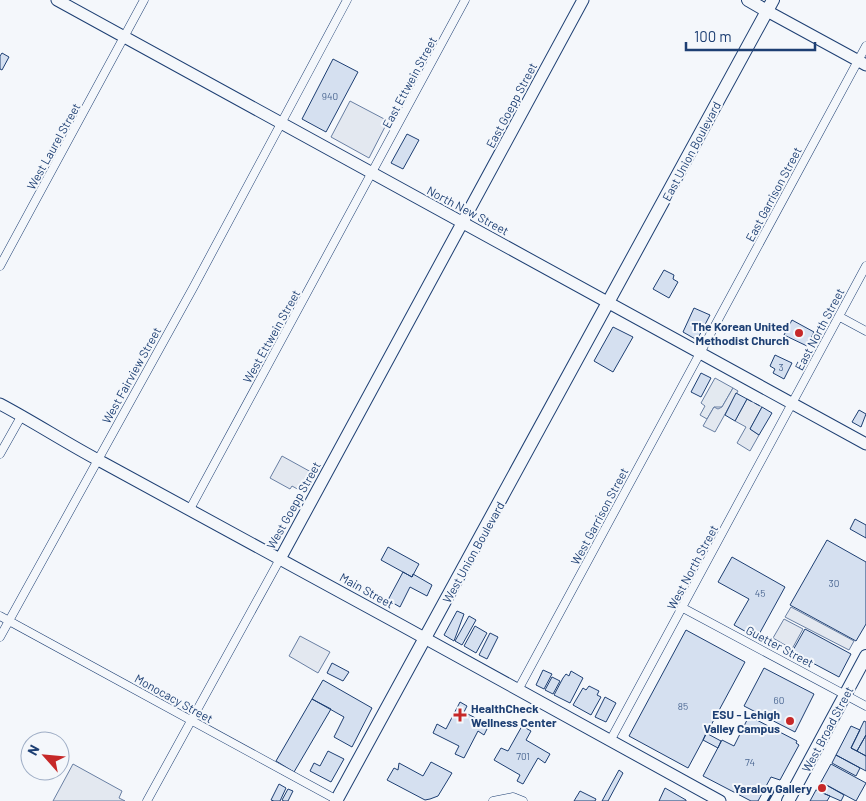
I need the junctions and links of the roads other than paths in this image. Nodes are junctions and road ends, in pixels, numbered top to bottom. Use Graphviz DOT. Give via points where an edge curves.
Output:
graph roads {
  1 [pos="57,0"];
  2 [pos="144,0"];
  3 [pos="348,0"];
  4 [pos="465,0"];
  5 [pos="583,0"];
  6 [pos="748,0"];
  7 [pos="770,5"];
  8 [pos="125,37"];
  9 [pos="866,46"];
  10 [pos="862,63"];
  11 [pos="281,123"];
  12 [pos="372,174"];
  13 [pos="464,222"];
  14 [pos="0,266"];
  15 [pos="866,266"];
  16 [pos="609,303"];
  17 [pos="840,317"];
  18 [pos="866,331"];
  19 [pos="700,353"];
  20 [pos="792,403"];
  21 [pos="0,404"];
  22 [pos="22,415"];
  23 [pos="866,444"];
  24 [pos="0,454"];
  25 [pos="97,460"];
  26 [pos="190,509"];
  27 [pos="280,559"];
  28 [pos="683,608"];
  29 [pos="0,616"];
  30 [pos="9,621"];
  31 [pos="0,637"];
  32 [pos="425,640"];
  33 [pos="866,656"];
  34 [pos="518,690"];
  35 [pos="846,694"];
  36 [pos="866,706"];
  37 [pos="192,721"];
  38 [pos="610,741"];
  39 [pos="146,801"];
  40 [pos="338,801"];
  41 [pos="493,801"];
  42 [pos="523,801"];
  43 [pos="720,801"];
  44 [pos="788,801"];
  1 -- 8 [label="street, North New Street"];
  2 -- 8 [label="street, West Laurel Street"];
  3 -- 11 [label="street, West Fairview Street"];
  4 -- 12 [label="street, East Ettwein Street"];
  5 -- 13 [label="street, East Goepp Street"];
  6 -- 7 [label="main road"];
  7 -- 10 [label="street"];
  7 -- 16 [label="main road, East Union Boulevard"];
  8 -- 11 [label="street, North New Street"];
  8 -- 14 [label="street, West Laurel Street"];
  9 -- 10 [label="street, East Garrison Street"];
  10 -- 19 [label="street, East Garrison Street"];
  11 -- 12 [label="street, North New Street"];
  11 -- 25 [label="street, West Fairview Street"];
  12 -- 13 [label="street, North New Street"];
  12 -- 26 [label="street, West Ettwein Street"];
  13 -- 16 [label="street, North New Street"];
  13 -- 27 [label="street, West Goepp Street"];
  15 -- 17 [label="street, East North Street"];
  16 -- 19 [label="street, North New Street"];
  16 -- 32 [label="main road, West Union Boulevard"];
  17 -- 18 [label="street"];
  17 -- 20 [label="street, East North Street"];
  19 -- 20 [label="street, North New Street"];
  19 -- 34 [label="street, West Garrison Street"];
  20 -- 23 [label="street, North New Street"];
  20 -- 28 [label="street, West North Street"];
  21 -- 22 [label="street, Main Street"];
  22 -- 24 [label="street"];
  22 -- 25 [label="street, Main Street"];
  25 -- 26 [label="street, Main Street"];
  25 -- 30 [label="street, West Fairview Street"];
  26 -- 27 [label="street, Main Street"];
  27 -- 32 [label="street, Main Street" via="356,598"];
  27 -- 37 [label="street, West Goepp Street"];
  28 -- 35 [label="street, Guetter Street"];
  28 -- 38 [label="street, West North Street"];
  29 -- 30 [label="street, Monocacy Street"];
  30 -- 31 [label="street, West Fairview Street"];
  30 -- 37 [label="street, Monocacy Street"];
  32 -- 34 [label="street, Main Street"];
  32 -- 40 [label="main road, West Union Boulevard"];
  33 -- 35 [label="main road, West Broad Street"];
  34 -- 38 [label="street, Main Street"];
  35 -- 36 [label="street, Guetter Street"];
  35 -- 44 [label="main road, West Broad Street"];
  37 -- 39 [label="street, West Goepp Street"];
  37 -- 40 [label="street, Monocacy Street"];
  38 -- 43 [label="street, Main Street"];
  41 -- 42 [label="street" via="512,796"];
}
